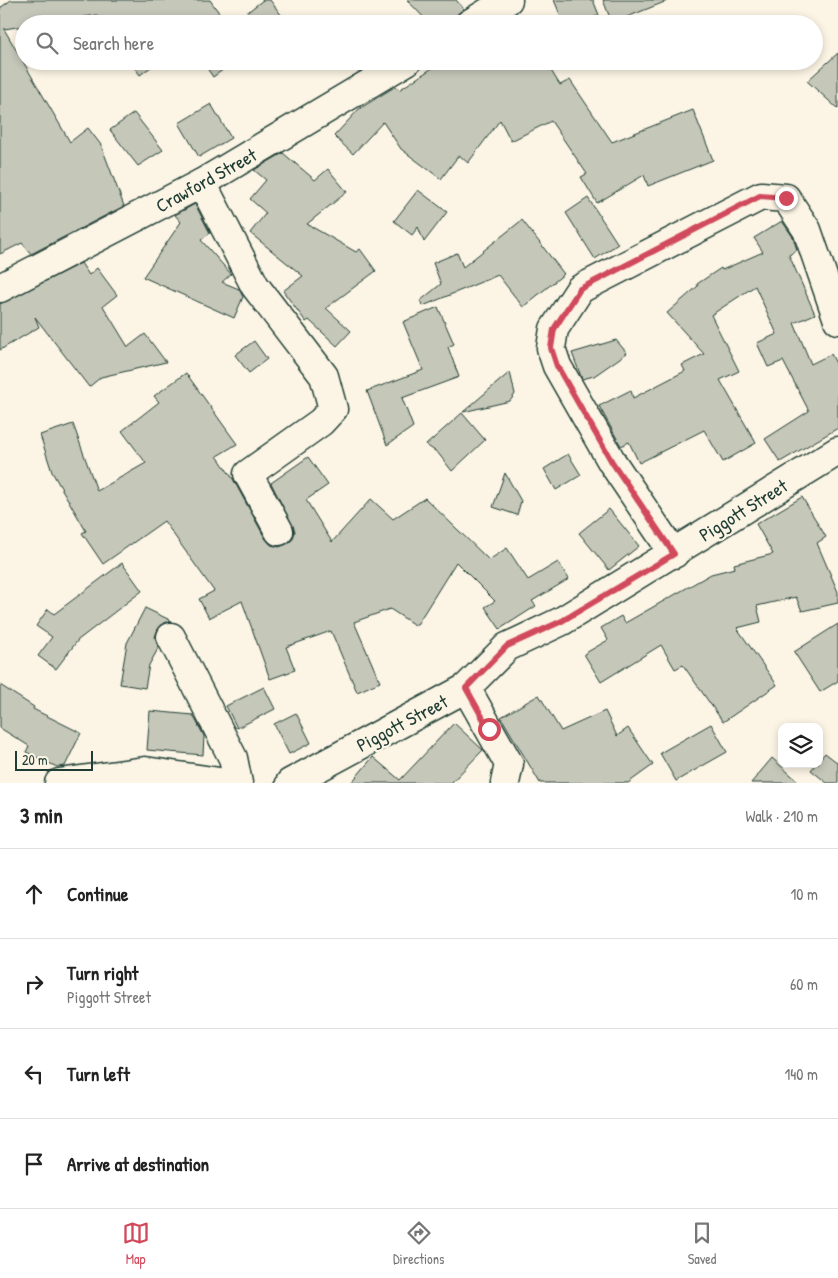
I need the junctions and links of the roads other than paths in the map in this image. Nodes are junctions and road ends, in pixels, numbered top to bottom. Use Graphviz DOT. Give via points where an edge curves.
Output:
graph roads {
  1 [pos="508,0"];
  2 [pos="484,15"];
  3 [pos="392,70"];
  4 [pos="202,183"];
  5 [pos="0,288"];
  6 [pos="838,320"];
  7 [pos="838,451"];
  8 [pos="279,532"];
  9 [pos="674,554"];
  10 [pos="171,637"];
  11 [pos="466,688"];
  12 [pos="59,783"];
  13 [pos="226,783"];
  14 [pos="238,783"];
  15 [pos="290,783"];
  16 [pos="505,783"];
  1 -- 2 [label="street"];
  3 -- 4 [label="street, Crawford Street"];
  4 -- 5 [label="street, Crawford Street"];
  4 -- 8 [label="street" via="254,286 324,376 333,409 321,422 248,474"];
  6 -- 9 [label="street" via="807,230 786,198 760,196 580,289 554,329 551,348 557,366 612,462"];
  7 -- 9 [label="street, Piggott Street"];
  9 -- 11 [label="street, Piggott Street" via="562,621 507,646"];
  10 -- 14 [label="street" via="233,758"];
  11 -- 15 [label="street, Piggott Street"];
  11 -- 16 [label="street" via="509,764"];
  12 -- 13 [label="street" via="146,771"];
}
